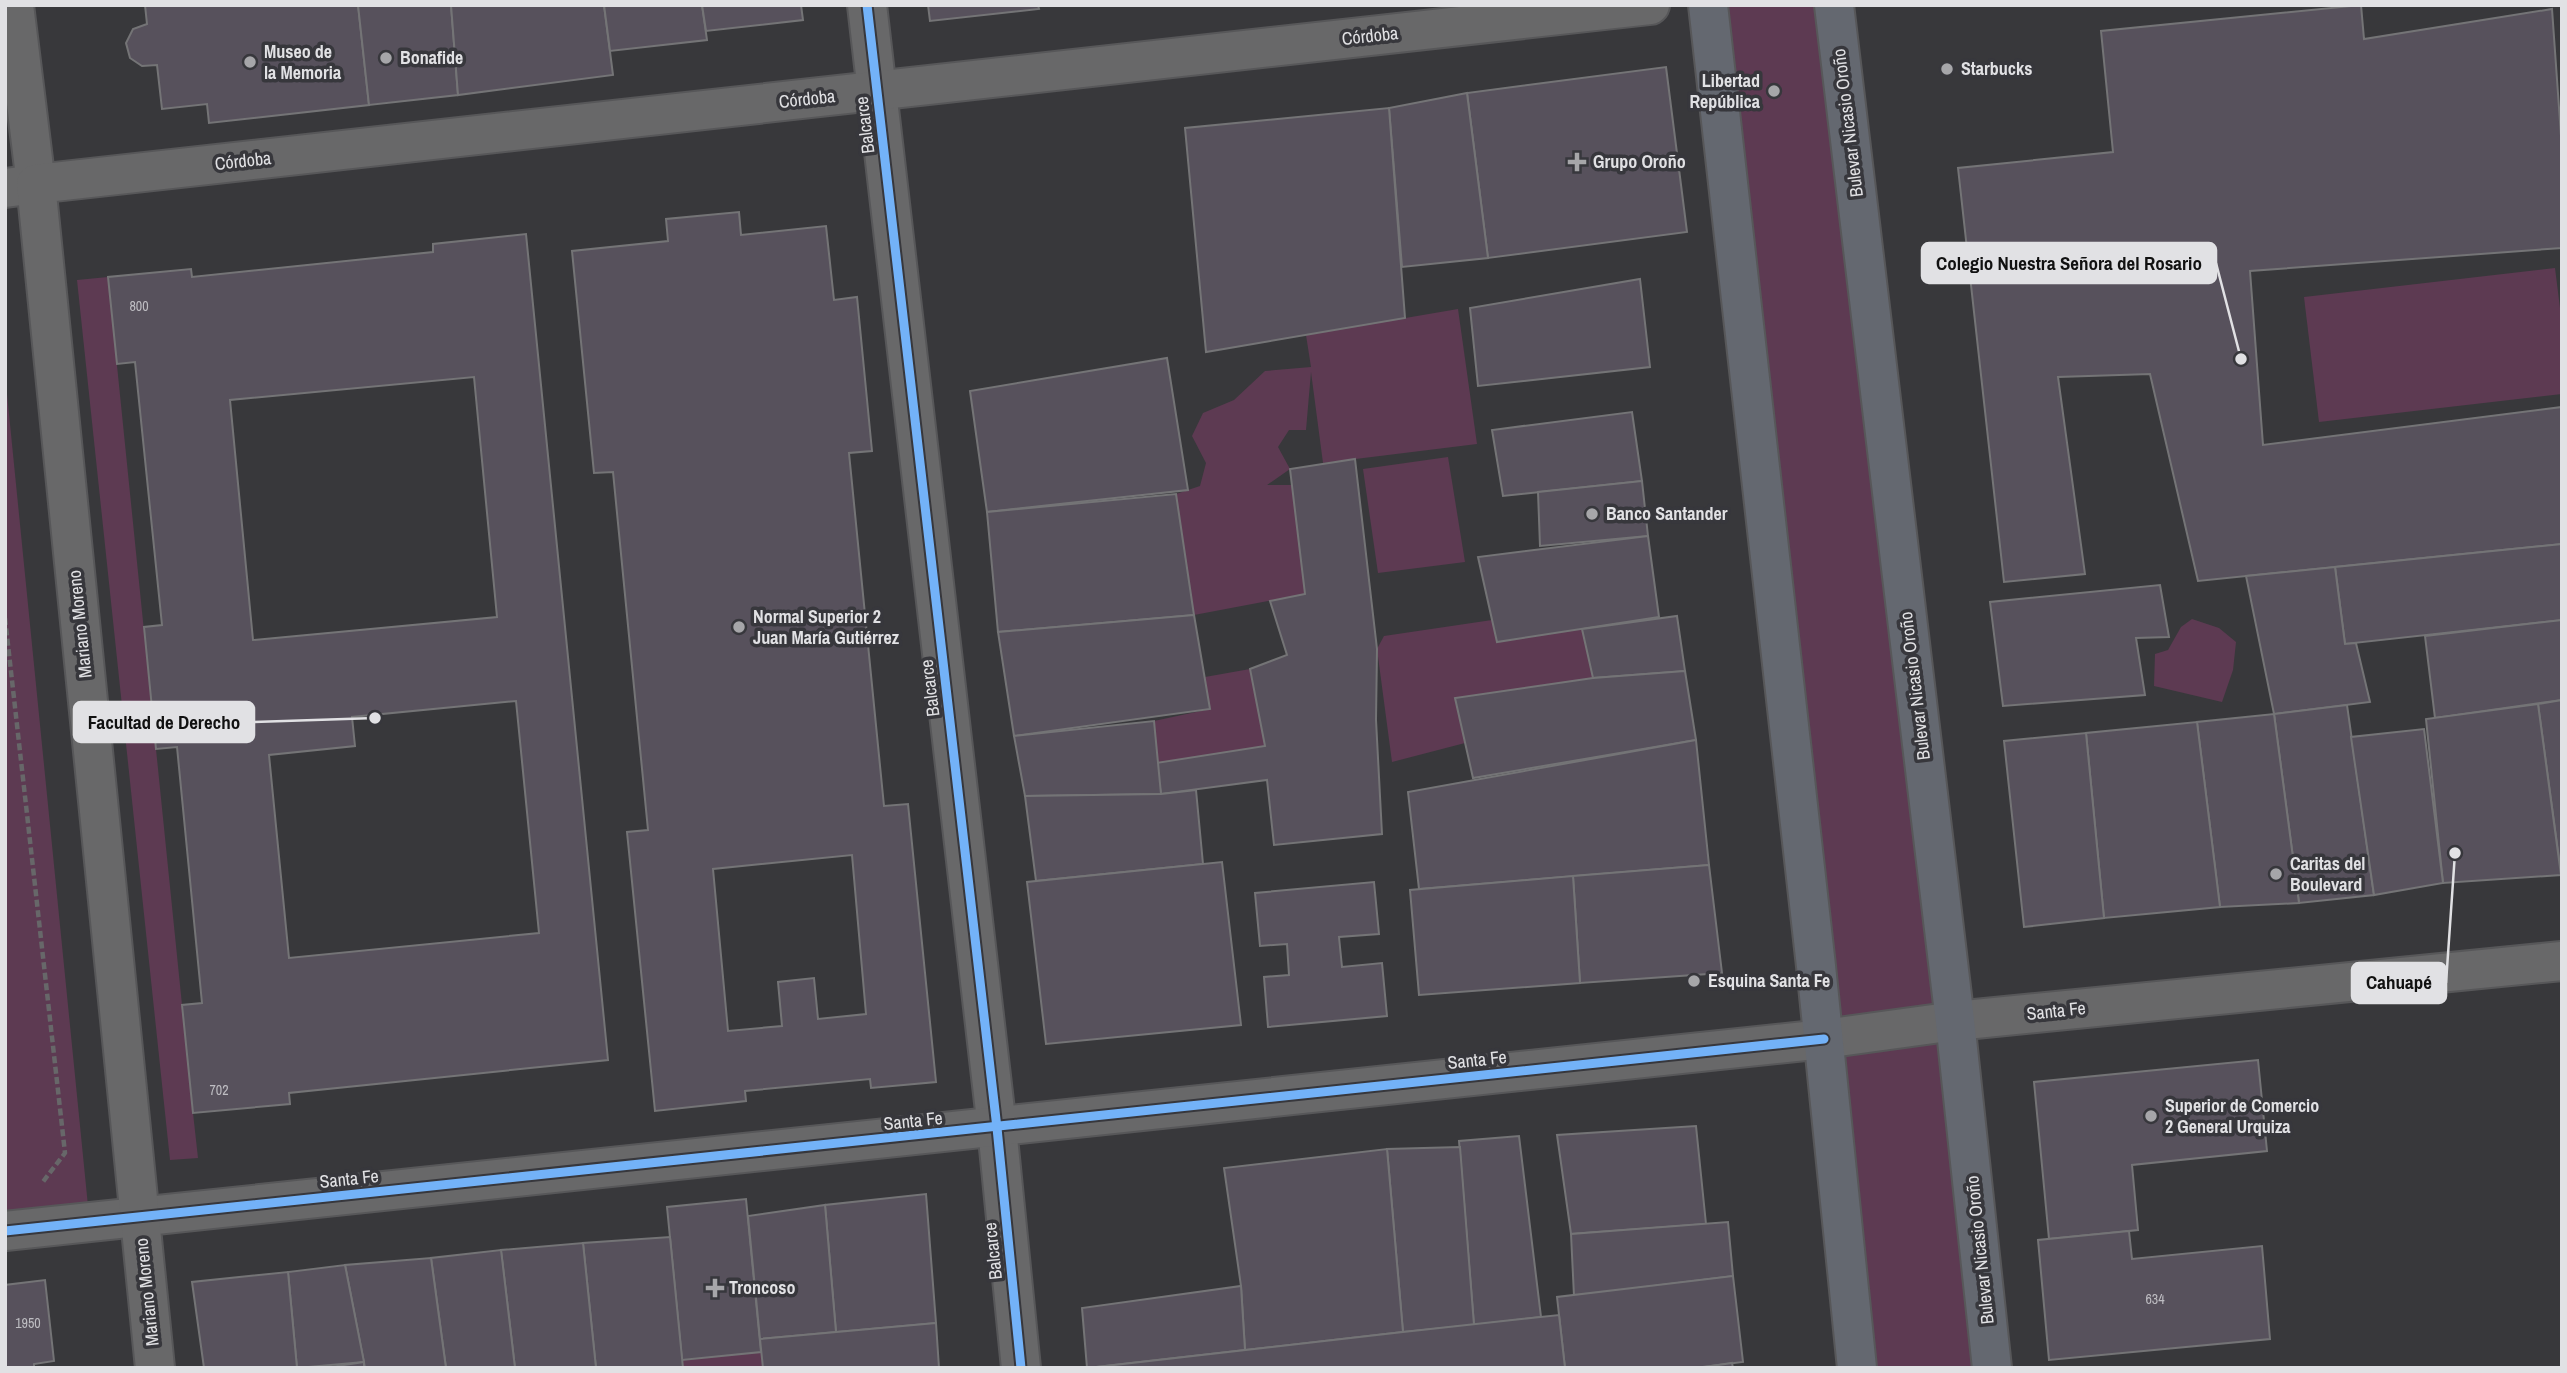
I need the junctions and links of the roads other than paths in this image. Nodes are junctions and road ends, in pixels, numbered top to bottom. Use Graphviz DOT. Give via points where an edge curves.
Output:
graph roads {
  1 [pos="14,5"];
  2 [pos="867,5"];
  3 [pos="1650,5"];
  4 [pos="1708,5"];
  5 [pos="1834,5"];
  6 [pos="877,91"];
  7 [pos="21,186"];
  8 [pos="2562,961"];
  9 [pos="1955,1021"];
  10 [pos="1824,1039"];
  11 [pos="997,1128"];
  12 [pos="139,1217"];
  13 [pos="5,1231"];
  14 [pos="155,1368"];
  15 [pos="1021,1368"];
  16 [pos="1857,1368"];
  17 [pos="1992,1368"];
  1 -- 7 [label="main road, Mariano Moreno"];
  2 -- 6 [label="main road, Balcarce"];
  3 -- 6 [label="main road, Córdoba"];
  4 -- 10 [label="main road"];
  5 -- 9 [label="main road, Bulevar Nicasio Oroño"];
  6 -- 7 [label="main road, Córdoba"];
  6 -- 11 [label="main road, Balcarce"];
  7 -- 12 [label="main road, Mariano Moreno"];
  8 -- 9 [label="main road, Santa Fe"];
  9 -- 10 [label="main road, Santa Fe"];
  9 -- 17 [label="main road, Bulevar Nicasio Oroño"];
  10 -- 11 [label="main road, Santa Fe"];
  10 -- 16 [label="main road"];
  11 -- 12 [label="main road, Santa Fe"];
  11 -- 15 [label="main road, Balcarce"];
  12 -- 13 [label="main road, Santa Fe"];
  12 -- 14 [label="main road, Mariano Moreno"];
}
